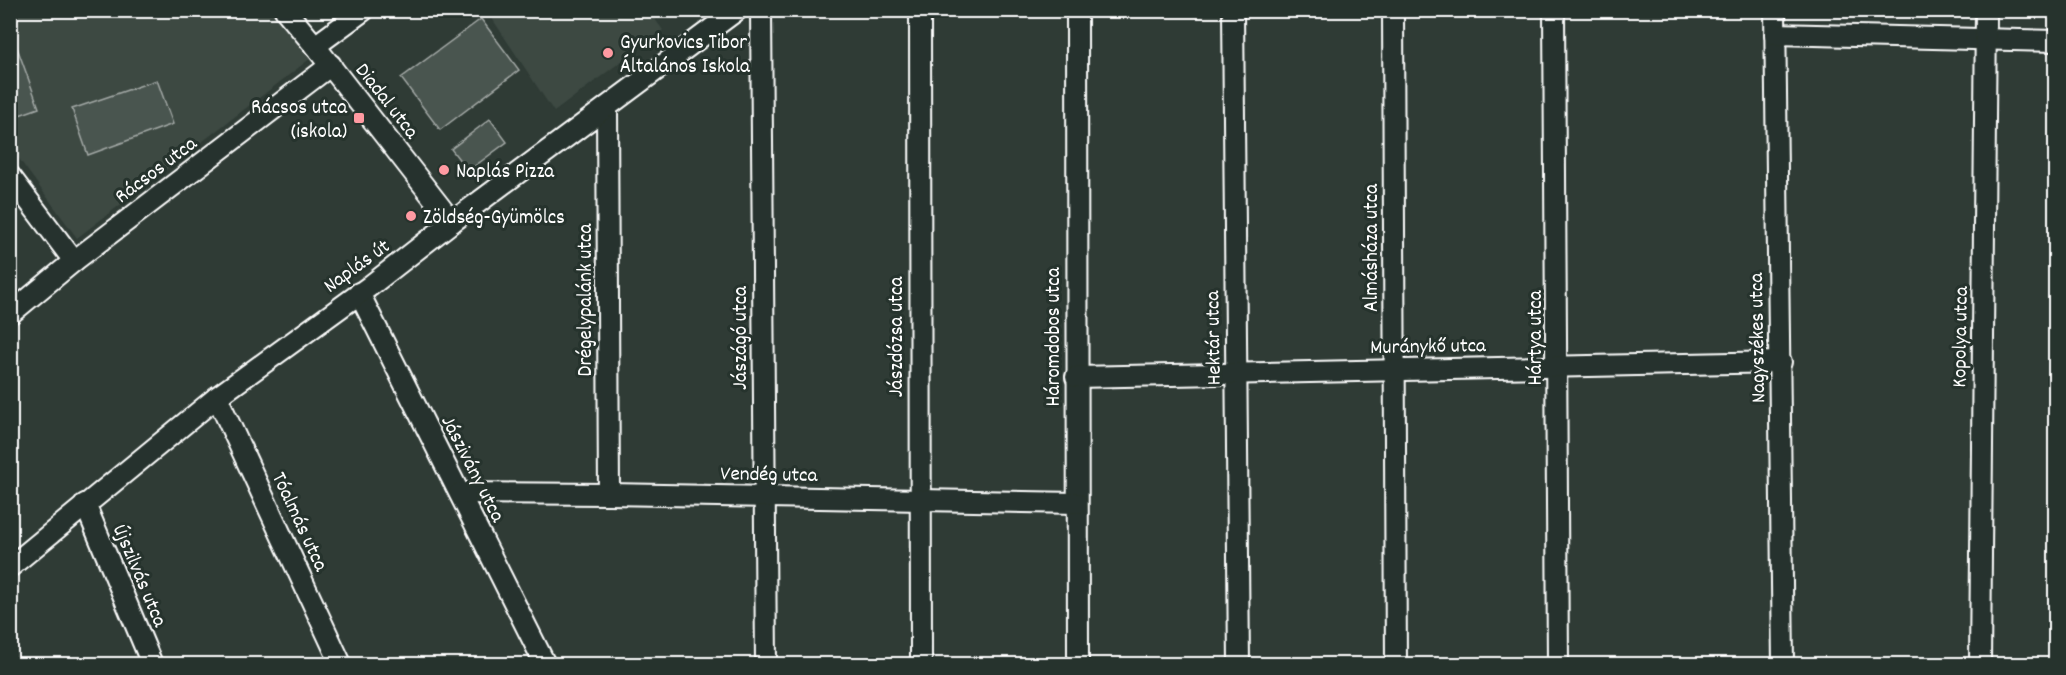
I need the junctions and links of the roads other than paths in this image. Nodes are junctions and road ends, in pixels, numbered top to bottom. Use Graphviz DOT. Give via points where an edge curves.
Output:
graph roads {
  1 [pos="285,10"];
  2 [pos="364,10"];
  3 [pos="761,10"];
  4 [pos="920,10"];
  5 [pos="1077,10"];
  6 [pos="1233,10"];
  7 [pos="1393,10"];
  8 [pos="1554,10"];
  9 [pos="1775,10"];
  10 [pos="1986,10"];
  11 [pos="726,14"];
  12 [pos="1775,34"];
  13 [pos="1986,39"];
  14 [pos="2055,41"];
  15 [pos="315,46"];
  16 [pos="330,65"];
  17 [pos="607,107"];
  18 [pos="10,176"];
  19 [pos="453,222"];
  20 [pos="74,261"];
  21 [pos="359,293"];
  22 [pos="10,314"];
  23 [pos="1781,362"];
  24 [pos="1557,367"];
  25 [pos="1395,369"];
  26 [pos="1237,372"];
  27 [pos="1076,377"];
  28 [pos="217,397"];
  29 [pos="460,494"];
  30 [pos="609,494"];
  31 [pos="764,497"];
  32 [pos="919,500"];
  33 [pos="1077,503"];
  34 [pos="85,504"];
  35 [pos="10,567"];
  36 [pos="152,664"];
  37 [pos="341,664"];
  38 [pos="545,664"];
  39 [pos="766,664"];
  40 [pos="921,664"];
  41 [pos="1078,664"];
  42 [pos="1239,664"];
  43 [pos="1396,664"];
  44 [pos="1558,664"];
  45 [pos="1783,664"];
  46 [pos="1980,664"];
  1 -- 15 [label="street, Diadal utca"];
  2 -- 15 [label="street"];
  3 -- 31 [label="street, Jászágó utca"];
  4 -- 32 [label="street, Jászdózsa utca"];
  5 -- 27 [label="street, Háromdobos utca"];
  6 -- 26 [label="street, Hektár utca"];
  7 -- 25 [label="street, Almásháza utca"];
  8 -- 24 [label="street, Hártya utca"];
  9 -- 12 [label="street, Nagyszékes utca"];
  10 -- 13 [label="street, Kopolya utca"];
  11 -- 17 [label="street, Naplás út"];
  12 -- 13 [label="street"];
  12 -- 23 [label="street, Nagyszékes utca"];
  13 -- 14 [label="street"];
  13 -- 46 [label="street, Kopolya utca"];
  15 -- 16 [label="street, Diadal utca"];
  16 -- 19 [label="street, Diadal utca"];
  16 -- 20 [label="street, Rácsos utca"];
  17 -- 19 [label="street, Naplás út"];
  17 -- 30 [label="street, Drégelypalánk utca"];
  18 -- 20 [label="street"];
  19 -- 21 [label="street, Naplás út"];
  20 -- 22 [label="street, Rácsos utca"];
  21 -- 28 [label="street, Naplás út"];
  21 -- 29 [label="street, Jászivány utca"];
  23 -- 24 [label="street, Muránykő utca"];
  23 -- 45 [label="street, Nagyszékes utca"];
  24 -- 25 [label="street, Muránykő utca"];
  24 -- 44 [label="street, Hártya utca"];
  25 -- 26 [label="street, Muránykő utca"];
  25 -- 43 [label="street, Almásháza utca"];
  26 -- 27 [label="street, Muránykő utca"];
  26 -- 42 [label="street, Hektár utca"];
  27 -- 33 [label="street, Háromdobos utca"];
  28 -- 34 [label="street, Naplás út"];
  28 -- 37 [label="street, Tóalmás utca"];
  29 -- 30 [label="street, Vendég utca"];
  29 -- 38 [label="street, Jászivány utca"];
  30 -- 31 [label="street, Vendég utca"];
  31 -- 32 [label="street, Vendég utca"];
  31 -- 39 [label="street, Jászágó utca"];
  32 -- 33 [label="street, Vendég utca"];
  32 -- 40 [label="street, Jászdózsa utca"];
  33 -- 41 [label="street, Háromdobos utca"];
  34 -- 35 [label="street, Naplás út"];
  34 -- 36 [label="street, Újszilvás utca"];
}
